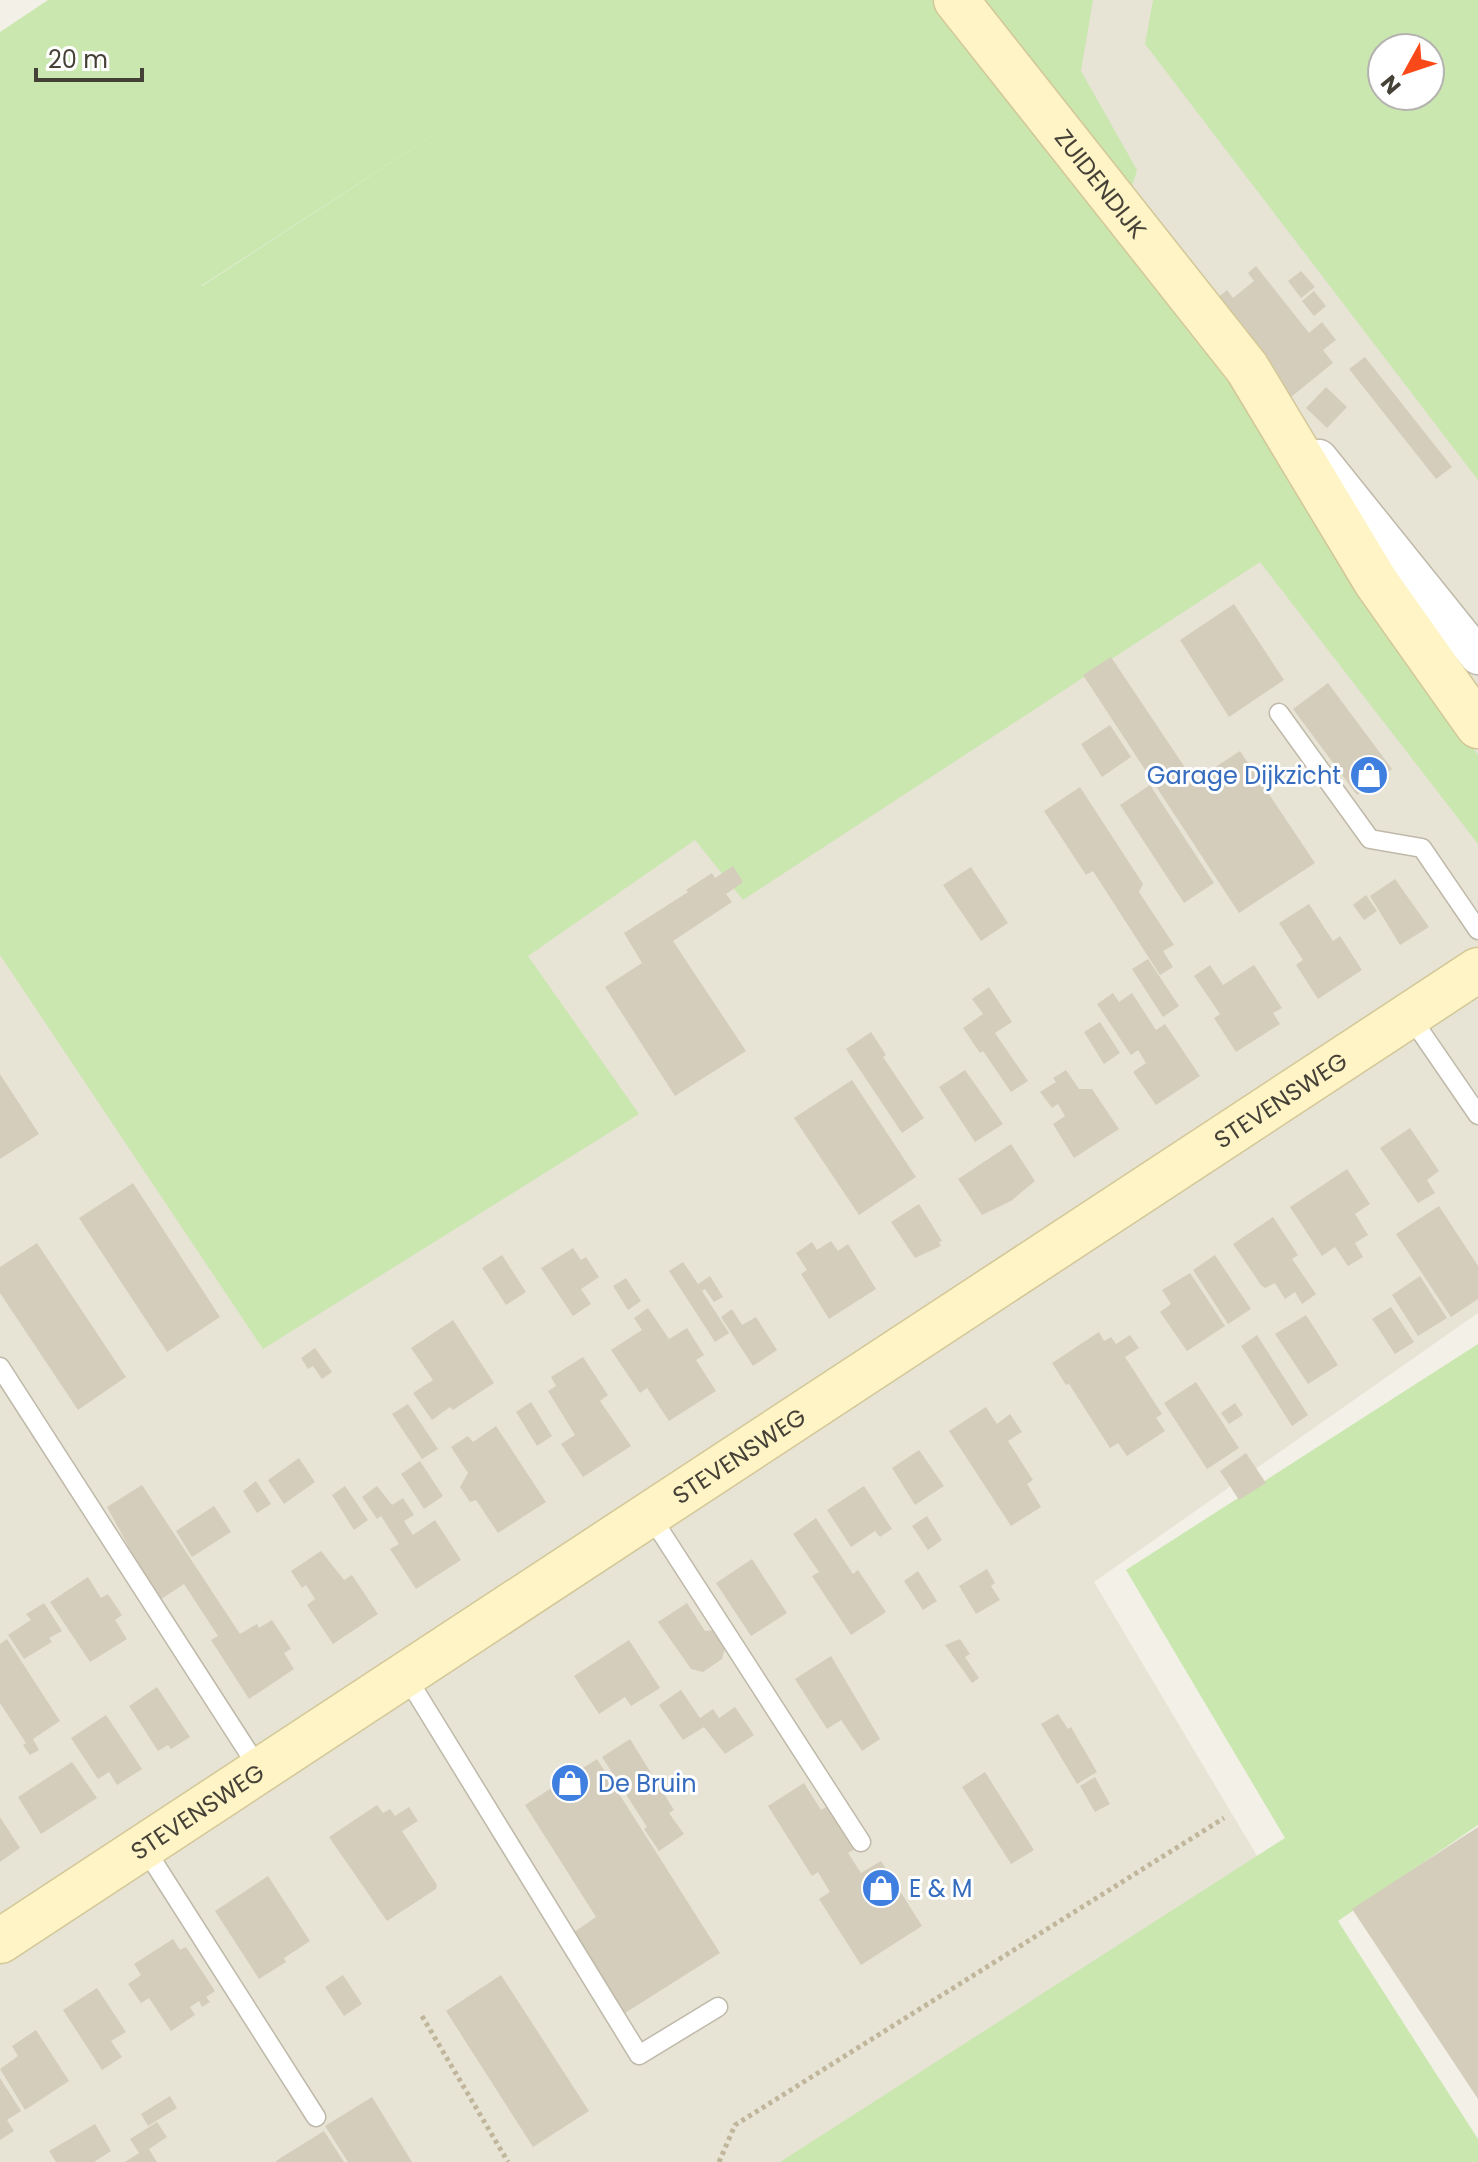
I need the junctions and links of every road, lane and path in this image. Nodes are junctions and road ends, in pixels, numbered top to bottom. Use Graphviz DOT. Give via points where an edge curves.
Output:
graph roads {
  1 [pos="956,0"];
  2 [pos="1247,368"];
  3 [pos="1478,656"];
  4 [pos="1279,713"];
  5 [pos="1478,726"];
  6 [pos="1478,930"];
  7 [pos="1478,970"];
  8 [pos="1410,1016"];
  9 [pos="1478,1115"];
  10 [pos="0,1367"];
  11 [pos="650,1515"];
  12 [pos="406,1676"];
  13 [pos="261,1772"];
  14 [pos="1224,1818"];
  15 [pos="861,1842"];
  16 [pos="144,1847"];
  17 [pos="0,1941"];
  18 [pos="718,2007"];
  19 [pos="422,2016"];
  20 [pos="316,2117"];
  21 [pos="508,2162"];
  22 [pos="719,2162"];
  1 -- 2 [label="street, ZUIDENDIJK"];
  2 -- 3 [label="street, ZUIDENDIJK"];
  2 -- 5 [label="street, ZUIDENDIJK" via="1376,582"];
  4 -- 6 [label="lane" via="1370,839 1422,848"];
  7 -- 8 [label="street, STEVENSWEG"];
  8 -- 9 [label="lane"];
  8 -- 11 [label="street, STEVENSWEG"];
  10 -- 13 [label="lane"];
  11 -- 12 [label="street, STEVENSWEG"];
  11 -- 15 [label="lane"];
  12 -- 13 [label="street, STEVENSWEG"];
  12 -- 18 [label="lane" via="639,2055"];
  13 -- 16 [label="street, STEVENSWEG"];
  14 -- 22 [label="path" via="735,2125"];
  16 -- 17 [label="street, STEVENSWEG"];
  16 -- 20 [label="lane"];
  19 -- 21 [label="path"];
}
